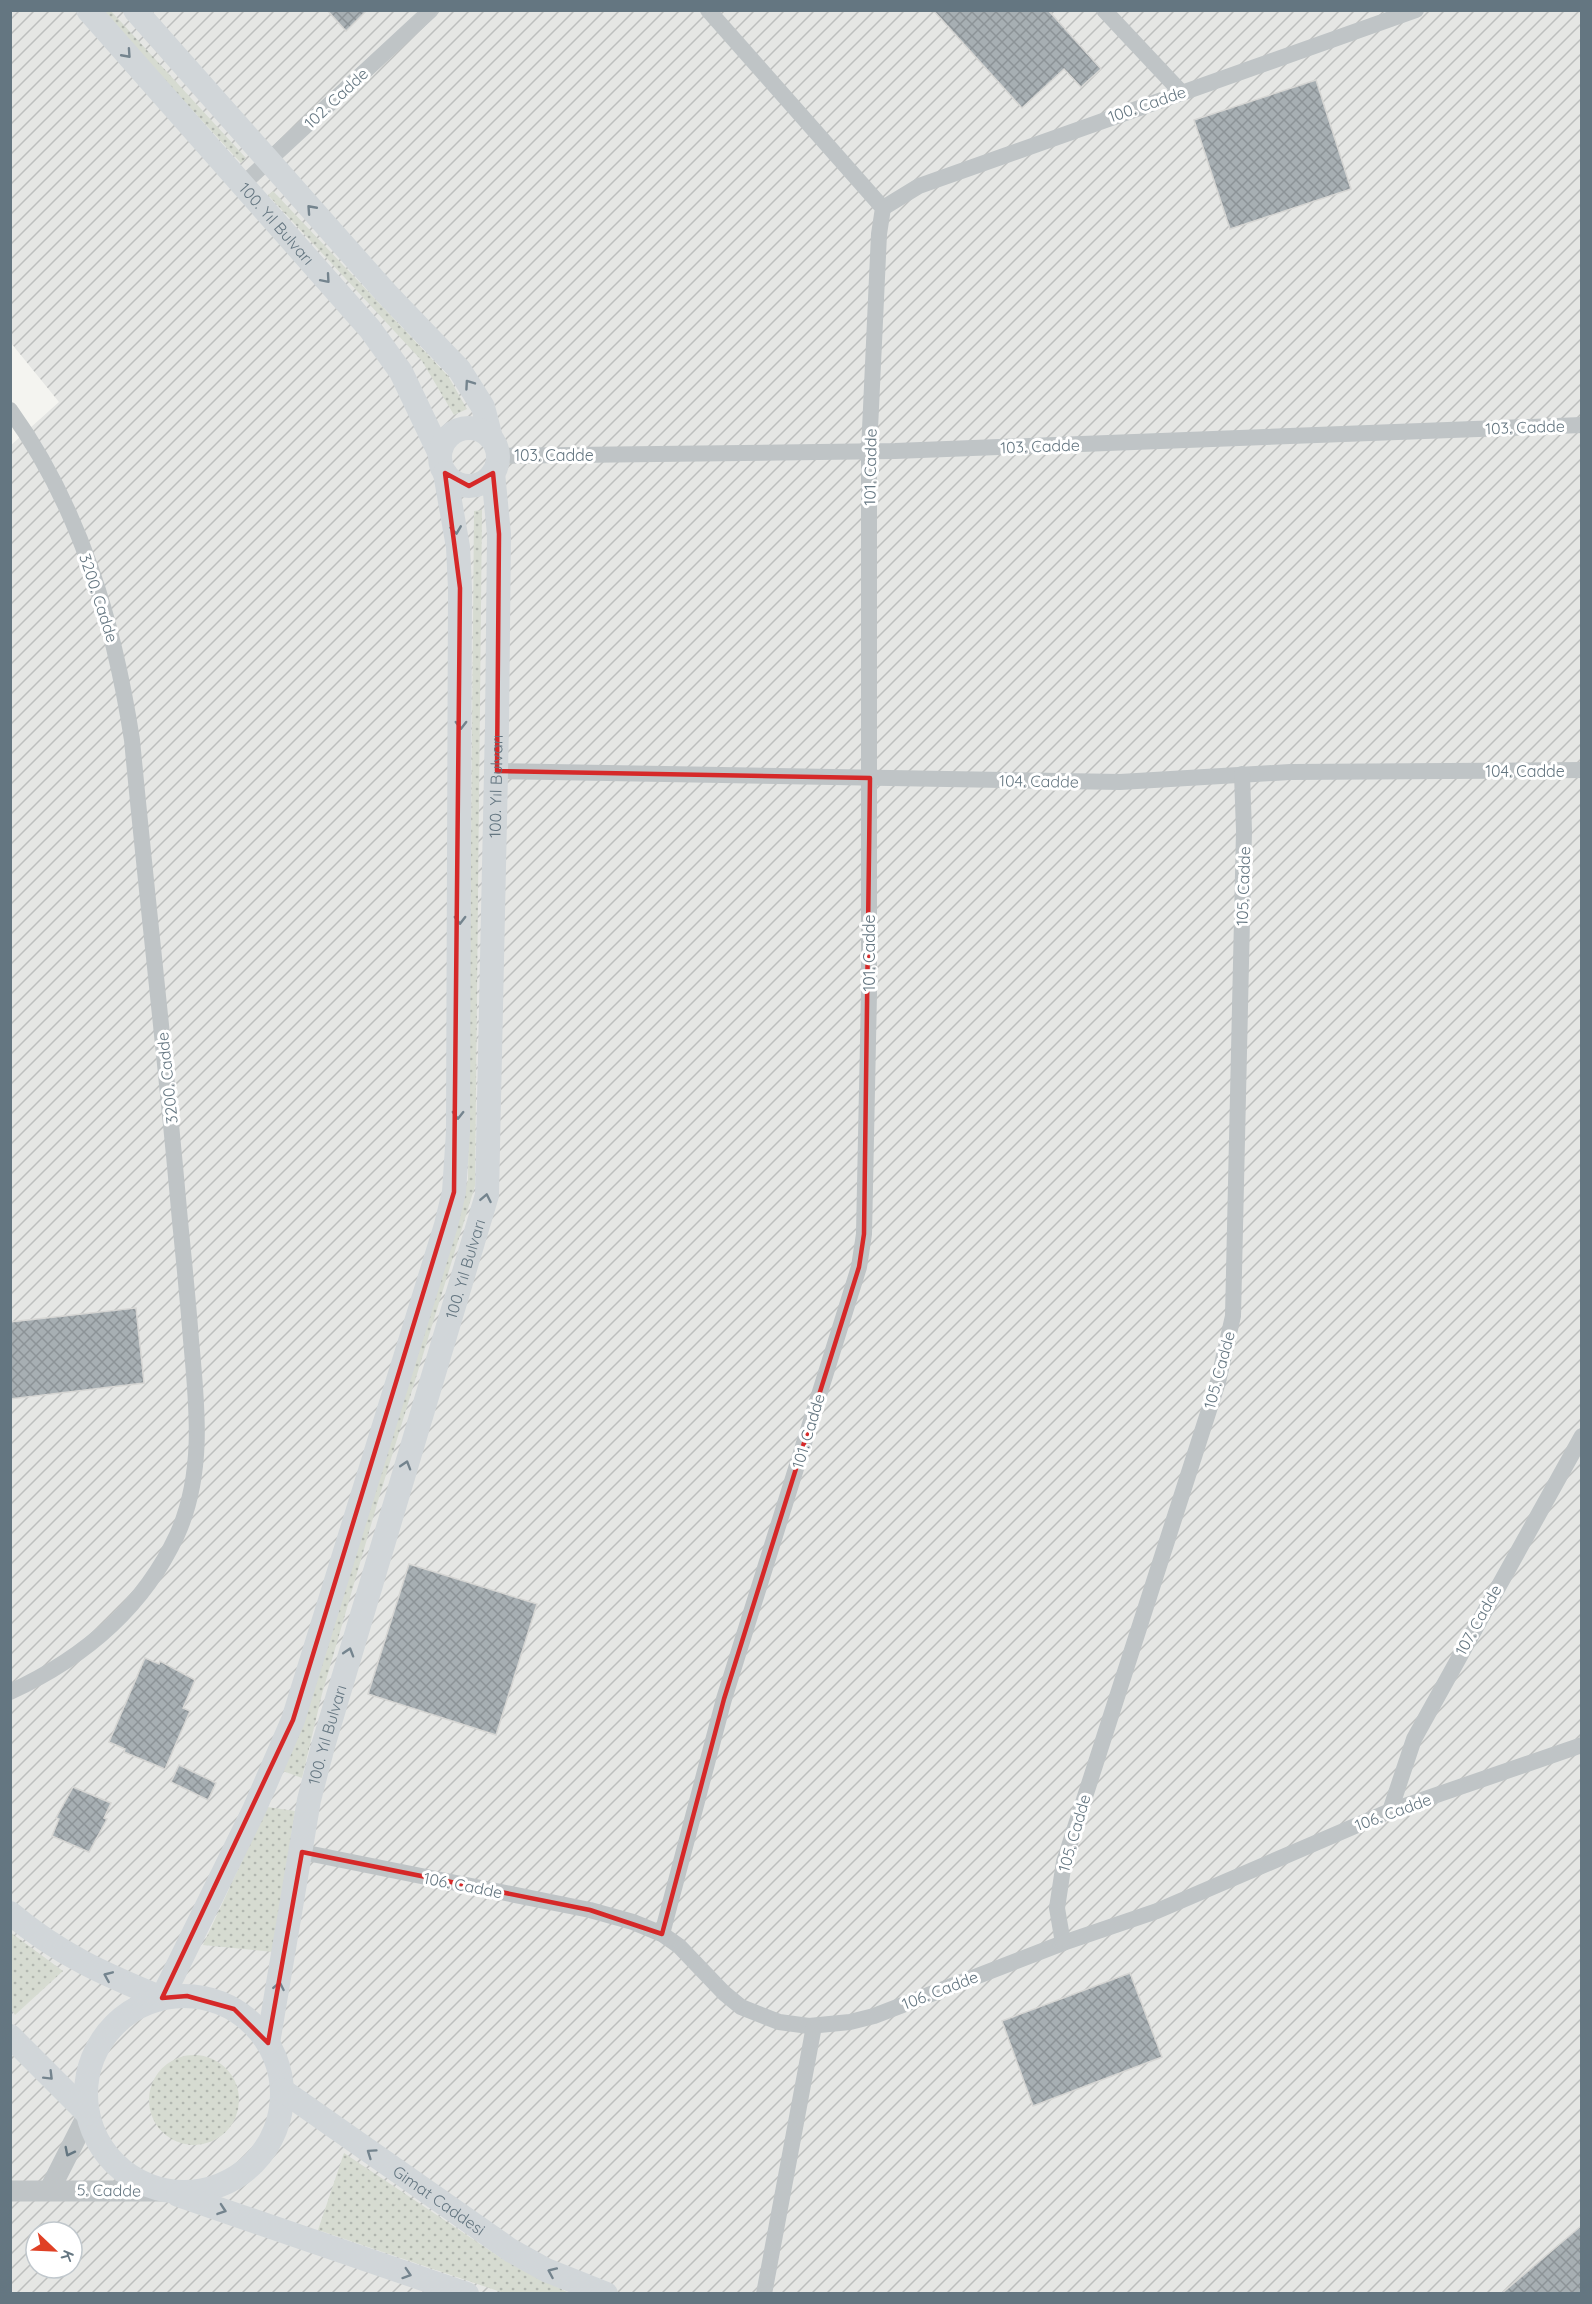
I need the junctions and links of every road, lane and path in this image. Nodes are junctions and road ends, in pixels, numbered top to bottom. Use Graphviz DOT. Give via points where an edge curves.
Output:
graph roads {
  1 [pos="88,10"];
  2 [pos="135,10"];
  3 [pos="431,10"];
  4 [pos="708,10"];
  5 [pos="1104,10"];
  6 [pos="1416,10"];
  7 [pos="1181,92"];
  8 [pos="268,161"];
  9 [pos="242,185"];
  10 [pos="883,208"];
  11 [pos="10,410"];
  12 [pos="1581,425"];
  13 [pos="869,451"];
  14 [pos="494,456"];
  15 [pos="442,464"];
  16 [pos="1581,770"];
  17 [pos="497,771"];
  18 [pos="1242,774"];
  19 [pos="870,778"];
  20 [pos="1581,1436"];
  21 [pos="10,1692"];
  22 [pos="1581,1745"];
  23 [pos="1390,1811"];
  24 [pos="302,1852"];
  25 [pos="10,1913"];
  26 [pos="662,1934"];
  27 [pos="1063,1942"];
  28 [pos="162,1998"];
  29 [pos="814,2026"];
  30 [pos="10,2036"];
  31 [pos="268,2043"];
  32 [pos="282,2090"];
  33 [pos="88,2114"];
  34 [pos="50,2189"];
  35 [pos="10,2191"];
  36 [pos="167,2191"];
  37 [pos="467,2294"];
  38 [pos="606,2294"];
  39 [pos="764,2294"];
  1 -- 9 [label="main road, 100. Yıl Bulvarı, one-way"];
  2 -- 8 [label="main road, 100. Yıl Bulvarı"];
  3 -- 8 [label="street, 102. Cadde"];
  4 -- 10 [label="street"];
  5 -- 7 [label="street"];
  6 -- 7 [label="street, 100. Cadde"];
  7 -- 10 [label="street, 100. Cadde" via="919,186"];
  8 -- 9 [label="street, 102. Cadde"];
  14 -- 8 [label="main road, 100. Yıl Bulvarı, one-way" via="483,407 459,369"];
  9 -- 15 [label="main road, 100. Yıl Bulvarı, one-way" via="370,329 401,372"];
  10 -- 13 [label="street, 101. Cadde"];
  11 -- 21 [label="street, 3200. Cadde" via="54,478 96,582 124,687 171,1114 197,1405 197,1454 177,1533 157,1570 108,1630 47,1675"];
  12 -- 13 [label="street, 103. Cadde"];
  13 -- 14 [label="street, 103. Cadde"];
  13 -- 19 [label="street, 101. Cadde"];
  14 -- 15 [label="main road" via="478,484 469,486 459,484"];
  14 -- 15 [label="main road" via="474,429 456,431 442,445"];
  14 -- 17 [label="main road, 100. Yıl Bulvarı" via="499,534"];
  15 -- 28 [label="main road, 100. Yıl Bulvarı, one-way" via="456,536 460,588 458,1120 454,1192 293,1720 254,1810"];
  16 -- 18 [label="street, 104. Cadde"];
  17 -- 19 [label="street, 104. Cadde"];
  24 -- 17 [label="main road, 100. Yıl Bulvarı, one-way" via="309,1800 336,1696 487,1195"];
  18 -- 19 [label="street, 104. Cadde" via="1120,782"];
  18 -- 27 [label="street, 105. Cadde" via="1245,831 1233,1316 1218,1382 1064,1862 1057,1908"];
  19 -- 26 [label="street, 101. Cadde" via="864,1234 859,1267 724,1699"];
  20 -- 23 [label="street, 107. Cadde" via="1414,1739"];
  22 -- 23 [label="street, 106. Cadde"];
  23 -- 27 [label="street, 106. Cadde" via="1158,1911"];
  24 -- 26 [label="street, 106. Cadde" via="590,1910"];
  31 -- 24 [label="main road, 100. Yıl Bulvarı, one-way"];
  28 -- 25 [label="main road, one-way" via="61,1952"];
  26 -- 29 [label="street, 106. Cadde" via="741,2007 779,2022"];
  27 -- 29 [label="street, 106. Cadde" via="874,2016"];
  28 -- 31 [label="main road" via="211,1999 234,2009"];
  28 -- 33 [label="main road" via="133,2011 103,2039 92,2061 87,2085"];
  29 -- 39 [label="street"];
  30 -- 33 [label="main road, one-way"];
  31 -- 32 [label="main road" via="278,2066"];
  32 -- 36 [label="main road" via="279,2119 268,2146 249,2168 224,2184 196,2192"];
  38 -- 32 [label="main road, Gimat Caddesi, one-way" via="546,2270 510,2250"];
  33 -- 34 [label="street, 5. Cadde, one-way"];
  33 -- 36 [label="main road" via="100,2146 116,2165 140,2182"];
  34 -- 35 [label="street, 5. Cadde"];
  34 -- 36 [label="street, 5. Cadde"];
  36 -- 37 [label="main road, one-way"];
}
